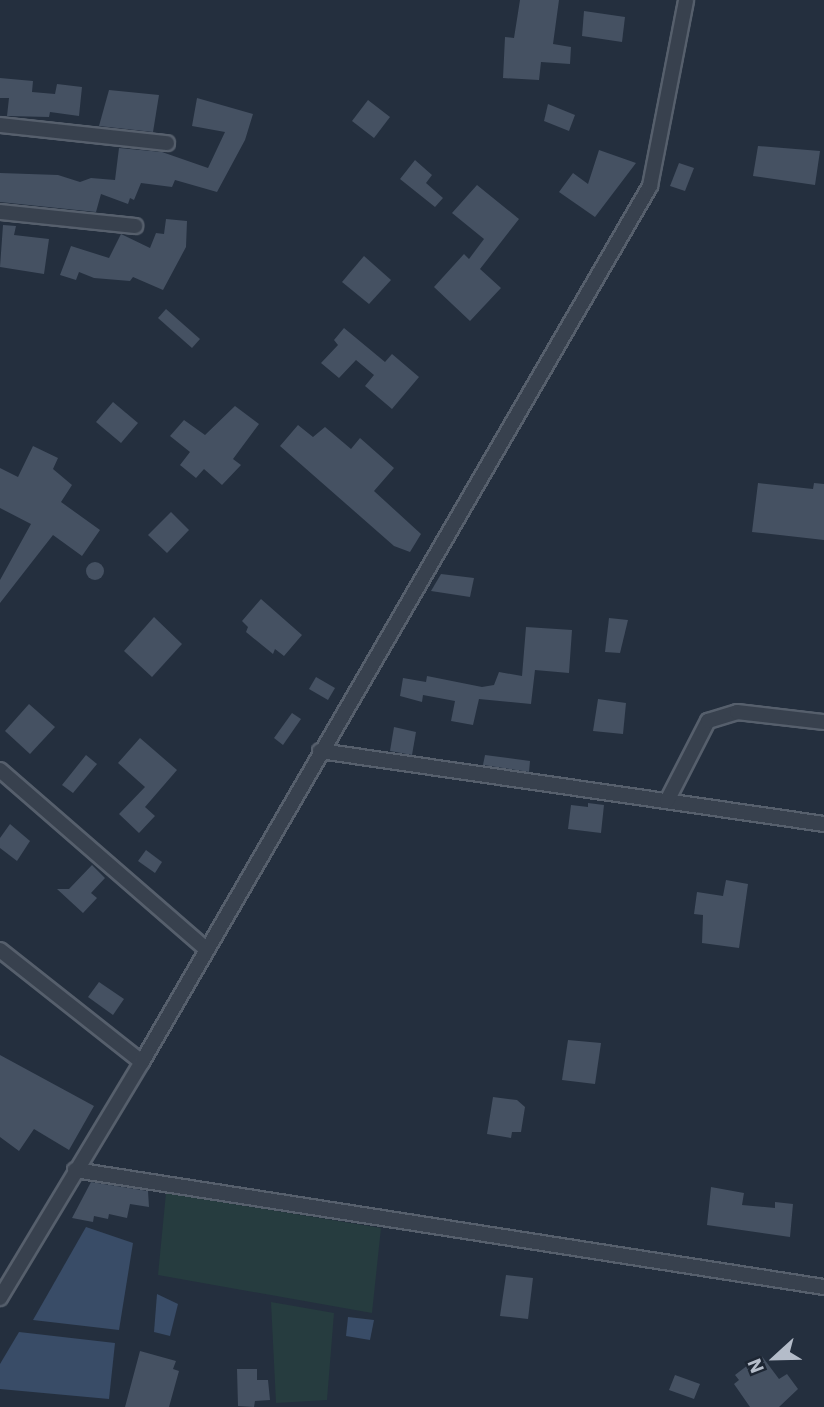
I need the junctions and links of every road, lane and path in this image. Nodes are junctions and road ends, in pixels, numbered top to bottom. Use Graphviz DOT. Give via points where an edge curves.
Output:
graph roads {
  1 [pos="686,0"];
  2 [pos="0,125"];
  3 [pos="167,143"];
  4 [pos="0,212"];
  5 [pos="135,226"];
  6 [pos="824,722"];
  7 [pos="320,751"];
  8 [pos="0,771"];
  9 [pos="667,801"];
  10 [pos="824,824"];
  11 [pos="205,948"];
  12 [pos="0,950"];
  13 [pos="142,1062"];
  14 [pos="75,1170"];
  15 [pos="824,1287"];
  16 [pos="0,1298"];
  1 -- 7 [label="street" via="650,186"];
  2 -- 3 [label="street"];
  4 -- 5 [label="street"];
  6 -- 9 [label="street" via="737,712 708,721"];
  7 -- 9 [label="street"];
  7 -- 11 [label="street"];
  8 -- 11 [label="street"];
  9 -- 10 [label="street"];
  11 -- 13 [label="street"];
  12 -- 13 [label="street"];
  13 -- 14 [label="street"];
  14 -- 15 [label="street"];
  14 -- 16 [label="street"];
}
